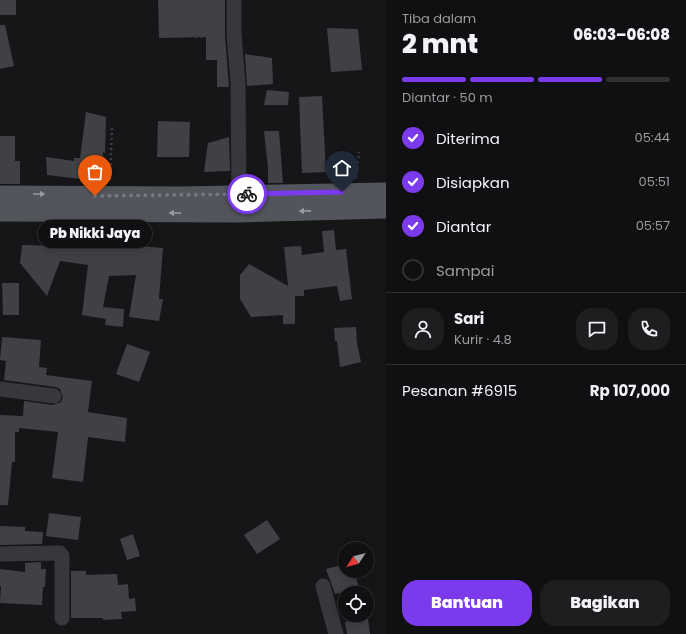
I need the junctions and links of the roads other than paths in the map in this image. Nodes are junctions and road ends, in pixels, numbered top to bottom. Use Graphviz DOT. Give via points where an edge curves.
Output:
graph roads {
  1 [pos="234,0"];
  2 [pos="386,192"];
  3 [pos="0,195"];
  4 [pos="239,195"];
  5 [pos="386,209"];
  6 [pos="0,212"];
  7 [pos="0,389"];
  8 [pos="54,396"];
  9 [pos="0,554"];
  10 [pos="323,586"];
  11 [pos="62,618"];
  12 [pos="336,634"];
  1 -- 4 [label="street"];
  2 -- 4 [label="main road"];
  3 -- 4 [label="main road, one-way"];
  5 -- 6 [label="main road, one-way" via="222,213"];
  7 -- 8 [label="street"];
  9 -- 11 [label="street" via="60,553"];
  10 -- 12 [label="street"];
}
